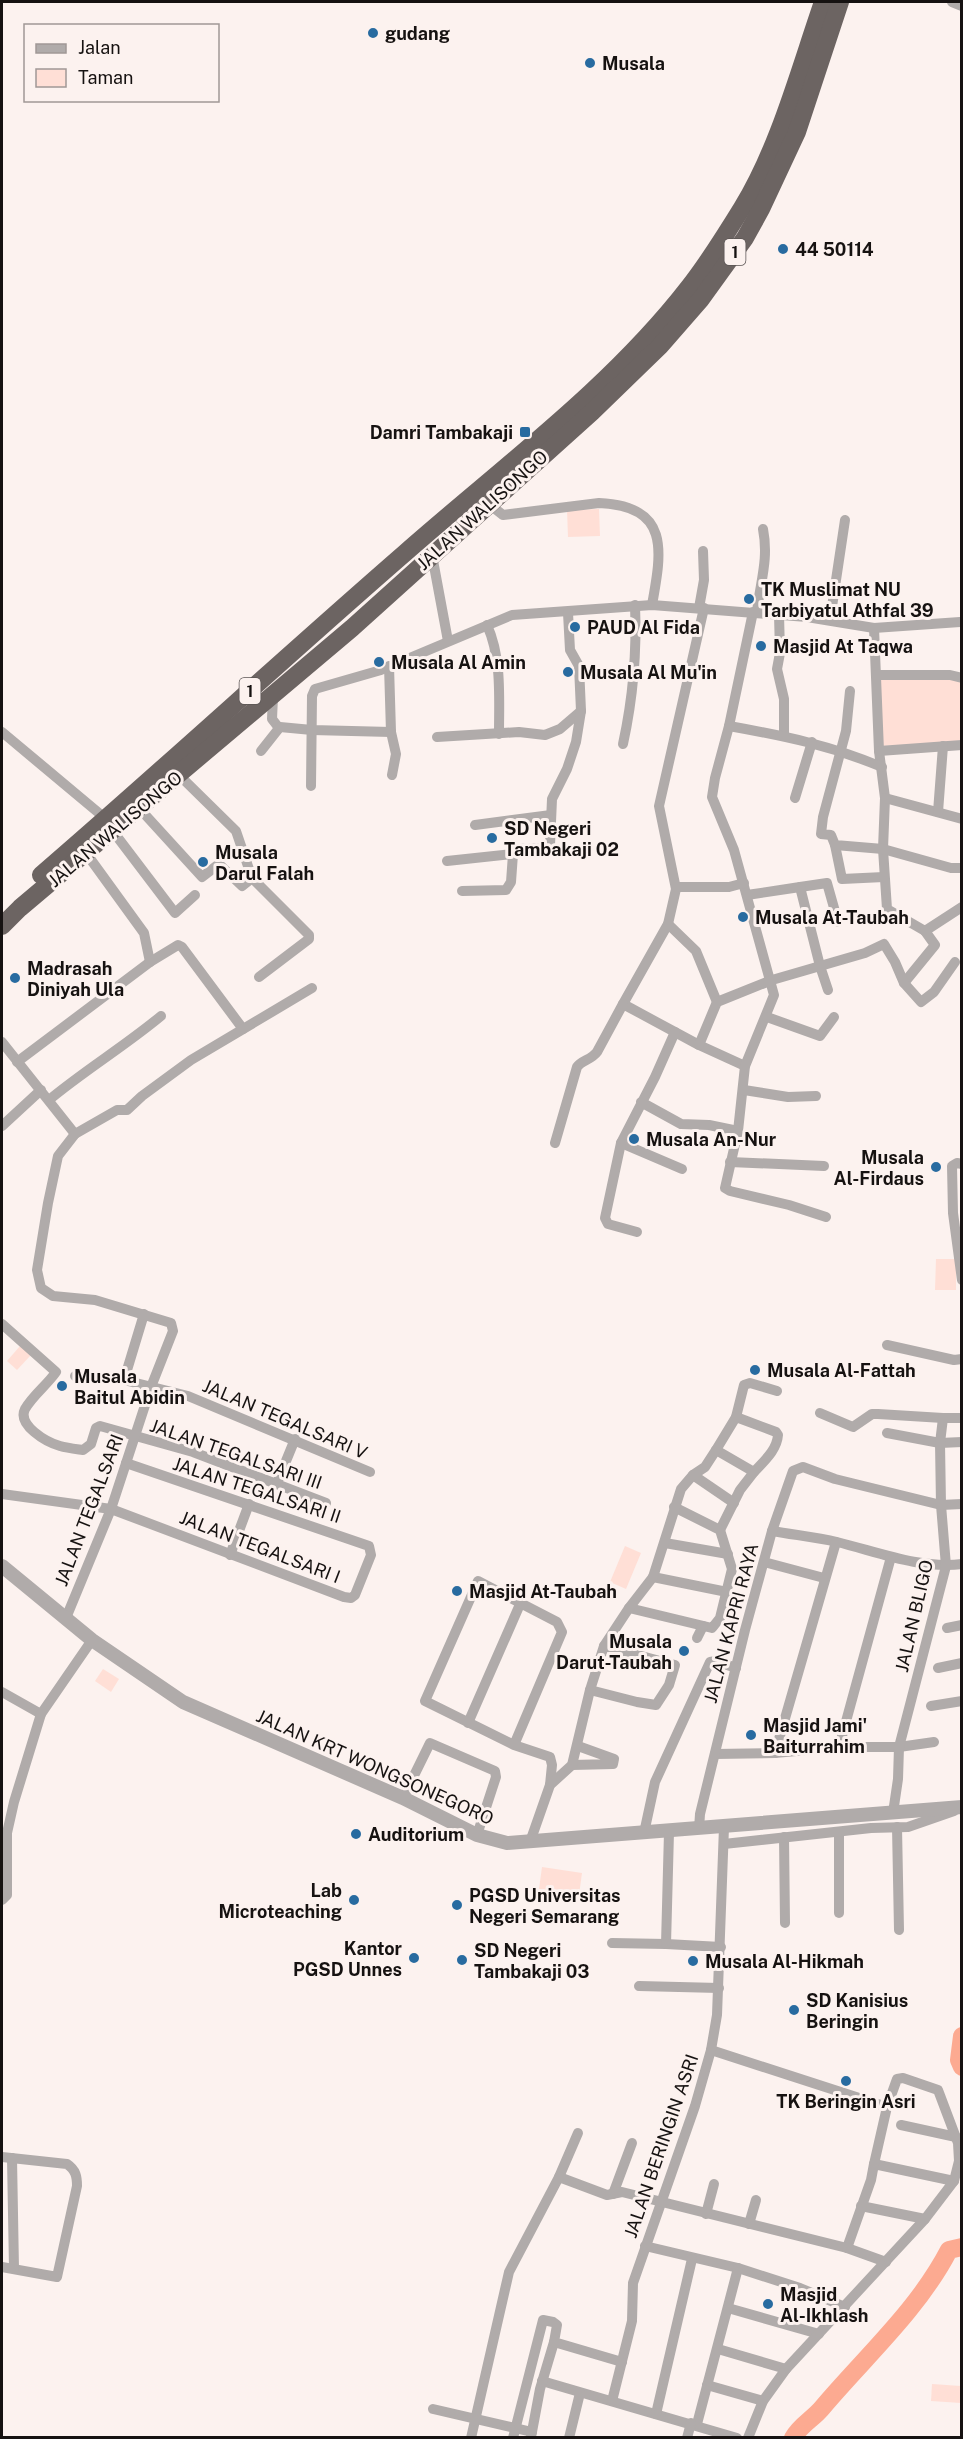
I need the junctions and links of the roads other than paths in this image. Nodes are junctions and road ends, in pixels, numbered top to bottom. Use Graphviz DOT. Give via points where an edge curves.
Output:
graph roads {
  1 [pos="823,2"];
  2 [pos="840,2"];
  3 [pos="952,2"];
  4 [pos="962,6"];
  5 [pos="489,504"];
  6 [pos="845,520"];
  7 [pos="763,529"];
  8 [pos="703,551"];
  9 [pos="432,555"];
  10 [pos="635,605"];
  11 [pos="652,605"];
  12 [pos="702,608"];
  13 [pos="755,612"];
  14 [pos="568,613"];
  15 [pos="779,614"];
  16 [pos="831,620"];
  17 [pos="960,622"];
  18 [pos="487,625"];
  19 [pos="874,628"];
  20 [pos="448,641"];
  21 [pos="389,666"];
  22 [pos="876,675"];
  23 [pos="962,678"];
  24 [pos="850,691"];
  25 [pos="273,697"];
  26 [pos="581,711"];
  27 [pos="729,726"];
  28 [pos="279,728"];
  29 [pos="312,730"];
  30 [pos="2,732"];
  31 [pos="391,732"];
  32 [pos="499,734"];
  33 [pos="784,736"];
  34 [pos="437,737"];
  35 [pos="812,742"];
  36 [pos="622,744"];
  37 [pos="962,745"];
  38 [pos="943,746"];
  39 [pos="261,751"];
  40 [pos="842,751"];
  41 [pos="879,751"];
  42 [pos="882,767"];
  43 [pos="179,775"];
  44 [pos="392,775"];
  45 [pos="311,786"];
  46 [pos="795,798"];
  47 [pos="885,798"];
  48 [pos="140,808"];
  49 [pos="938,812"];
  50 [pos="551,815"];
  51 [pos="962,819"];
  52 [pos="109,824"];
  53 [pos="475,825"];
  54 [pos="835,845"];
  55 [pos="883,849"];
  56 [pos="86,853"];
  57 [pos="513,854"];
  58 [pos="447,861"];
  59 [pos="962,868"];
  60 [pos="884,877"];
  61 [pos="252,878"];
  62 [pos="744,883"];
  63 [pos="676,887"];
  64 [pos="800,887"];
  65 [pos="462,891"];
  66 [pos="747,894"];
  67 [pos="195,895"];
  68 [pos="962,907"];
  69 [pos="2,909"];
  70 [pos="838,922"];
  71 [pos="668,924"];
  72 [pos="2,926"];
  73 [pos="925,931"];
  74 [pos="150,962"];
  75 [pos="955,962"];
  76 [pos="820,966"];
  77 [pos="259,977"];
  78 [pos="772,980"];
  79 [pos="904,983"];
  80 [pos="312,988"];
  81 [pos="828,990"];
  82 [pos="717,1002"];
  83 [pos="623,1004"];
  84 [pos="161,1016"];
  85 [pos="767,1017"];
  86 [pos="834,1017"];
  87 [pos="243,1029"];
  88 [pos="675,1032"];
  89 [pos="2,1042"];
  90 [pos="699,1045"];
  91 [pos="17,1062"];
  92 [pos="745,1066"];
  93 [pos="41,1090"];
  94 [pos="744,1090"];
  95 [pos="816,1096"];
  96 [pos="49,1100"];
  97 [pos="641,1102"];
  98 [pos="2,1126"];
  99 [pos="738,1131"];
  100 [pos="75,1134"];
  101 [pos="555,1143"];
  102 [pos="621,1143"];
  103 [pos="730,1162"];
  104 [pos="962,1164"];
  105 [pos="824,1166"];
  106 [pos="682,1169"];
  107 [pos="826,1217"];
  108 [pos="637,1232"];
  109 [pos="962,1280"];
  110 [pos="144,1314"];
  111 [pos="2,1324"];
  112 [pos="887,1346"];
  113 [pos="962,1359"];
  114 [pos="75,1376"];
  115 [pos="124,1380"];
  116 [pos="151,1387"];
  117 [pos="777,1391"];
  118 [pos="820,1413"];
  119 [pos="735,1417"];
  120 [pos="962,1418"];
  121 [pos="943,1419"];
  122 [pos="887,1433"];
  123 [pos="135,1436"];
  124 [pos="295,1439"];
  125 [pos="962,1442"];
  126 [pos="940,1443"];
  127 [pos="716,1450"];
  128 [pos="126,1463"];
  129 [pos="370,1472"];
  130 [pos="754,1472"];
  131 [pos="693,1475"];
  132 [pos="277,1483"];
  133 [pos="2,1494"];
  134 [pos="326,1503"];
  135 [pos="734,1503"];
  136 [pos="249,1504"];
  137 [pos="962,1504"];
  138 [pos="941,1505"];
  139 [pos="674,1507"];
  140 [pos="111,1509"];
  141 [pos="720,1530"];
  142 [pos="772,1531"];
  143 [pos="836,1542"];
  144 [pos="665,1543"];
  145 [pos="728,1554"];
  146 [pos="230,1555"];
  147 [pos="371,1555"];
  148 [pos="891,1557"];
  149 [pos="764,1562"];
  150 [pos="962,1564"];
  151 [pos="2,1566"];
  152 [pos="946,1566"];
  153 [pos="653,1577"];
  154 [pos="824,1578"];
  155 [pos="727,1592"];
  156 [pos="521,1602"];
  157 [pos="629,1608"];
  158 [pos="66,1618"];
  159 [pos="962,1625"];
  160 [pos="703,1626"];
  161 [pos="947,1628"];
  162 [pos="697,1638"];
  163 [pos="92,1640"];
  164 [pos="604,1646"];
  165 [pos="962,1663"];
  166 [pos="736,1668"];
  167 [pos="938,1668"];
  168 [pos="590,1690"];
  169 [pos="2,1692"];
  170 [pos="962,1701"];
  171 [pos="931,1706"];
  172 [pos="41,1714"];
  173 [pos="468,1722"];
  174 [pos="934,1742"];
  175 [pos="514,1745"];
  176 [pos="578,1746"];
  177 [pos="839,1747"];
  178 [pos="899,1747"];
  179 [pos="775,1753"];
  180 [pos="715,1754"];
  181 [pos="572,1765"];
  182 [pos="550,1785"];
  183 [pos="403,1798"];
  184 [pos="962,1808"];
  185 [pos="893,1813"];
  186 [pos="724,1827"];
  187 [pos="897,1827"];
  188 [pos="699,1829"];
  189 [pos="668,1832"];
  190 [pos="839,1832"];
  191 [pos="644,1833"];
  192 [pos="477,1835"];
  193 [pos="784,1837"];
  194 [pos="530,1842"];
  195 [pos="724,1844"];
  196 [pos="663,1893"];
  197 [pos="2,1900"];
  198 [pos="840,1913"];
  199 [pos="784,1923"];
  200 [pos="899,1930"];
  201 [pos="612,1944"];
  202 [pos="666,1944"];
  203 [pos="721,1947"];
  204 [pos="639,1986"];
  205 [pos="719,1988"];
  206 [pos="711,2050"];
  207 [pos="887,2107"];
  208 [pos="901,2125"];
  209 [pos="578,2133"];
  210 [pos="956,2138"];
  211 [pos="632,2143"];
  212 [pos="7,2158"];
  213 [pos="874,2164"];
  214 [pos="559,2177"];
  215 [pos="954,2181"];
  216 [pos="714,2184"];
  217 [pos="613,2194"];
  218 [pos="756,2200"];
  219 [pos="661,2201"];
  220 [pos="861,2206"];
  221 [pos="706,2214"];
  222 [pos="925,2219"];
  223 [pos="749,2224"];
  224 [pos="645,2246"];
  225 [pos="847,2248"];
  226 [pos="692,2259"];
  227 [pos="886,2262"];
  228 [pos="2,2267"];
  229 [pos="738,2268"];
  230 [pos="14,2269"];
  231 [pos="845,2307"];
  232 [pos="728,2308"];
  233 [pos="819,2334"];
  234 [pos="554,2342"];
  235 [pos="718,2349"];
  236 [pos="622,2362"];
  237 [pos="786,2369"];
  238 [pos="541,2385"];
  239 [pos="707,2385"];
  240 [pos="526,2386"];
  241 [pos="580,2392"];
  242 [pos="612,2401"];
  243 [pos="763,2401"];
  244 [pos="433,2409"];
  245 [pos="656,2414"];
  246 [pos="477,2419"];
  247 [pos="694,2424"];
  248 [pos="514,2433"];
  249 [pos="531,2435"];
  250 [pos="570,2437"];
  251 [pos="471,2438"];
  252 [pos="687,2438"];
  253 [pos="737,2438"];
  254 [pos="748,2438"];
  1 -- 52 [label="highway, JALAN WALISONGO / 1" via="772,146 744,206 690,286 644,340"];
  2 -- 5 [label="highway, JALAN WALISONGO / 1" via="797,132 745,238 701,299 660,346"];
  3 -- 4 [label="street"];
  5 -- 9 [label="highway, JALAN WALISONGO / 1"];
  5 -- 11 [label="street" via="503,515 599,504 637,511 652,525 658,541"];
  6 -- 16 [label="street"];
  7 -- 13 [label="street" via="765,569"];
  8 -- 12 [label="street"];
  9 -- 20 [label="street"];
  9 -- 25 [label="highway, JALAN WALISONGO / 1"];
  10 -- 11 [label="street"];
  10 -- 14 [label="street"];
  10 -- 36 [label="street" via="631,706"];
  11 -- 12 [label="street"];
  12 -- 13 [label="street"];
  12 -- 63 [label="street" via="659,806"];
  13 -- 15 [label="street"];
  13 -- 27 [label="street"];
  14 -- 18 [label="street" via="512,615"];
  14 -- 26 [label="street" via="570,650 579,666"];
  15 -- 16 [label="street"];
  15 -- 33 [label="street" via="777,669 784,699"];
  16 -- 19 [label="street"];
  17 -- 19 [label="street"];
  18 -- 20 [label="street"];
  18 -- 32 [label="street" via="497,662"];
  19 -- 22 [label="street"];
  20 -- 21 [label="street"];
  21 -- 29 [label="street" via="315,689"];
  21 -- 31 [label="street"];
  22 -- 23 [label="street"];
  22 -- 41 [label="street"];
  24 -- 40 [label="street"];
  25 -- 28 [label="street" via="272,719"];
  25 -- 43 [label="highway, JALAN WALISONGO / 1"];
  26 -- 32 [label="street" via="560,729 545,735"];
  26 -- 50 [label="street" via="576,742 552,799"];
  27 -- 33 [label="street"];
  27 -- 62 [label="street" via="712,797"];
  28 -- 29 [label="street"];
  28 -- 39 [label="street"];
  29 -- 31 [label="street"];
  29 -- 45 [label="street"];
  30 -- 52 [label="street"];
  31 -- 44 [label="street" via="396,754"];
  32 -- 34 [label="street"];
  33 -- 35 [label="street"];
  35 -- 40 [label="street"];
  35 -- 46 [label="street"];
  37 -- 38 [label="street"];
  38 -- 41 [label="street"];
  38 -- 49 [label="street"];
  40 -- 42 [label="street"];
  40 -- 54 [label="street" via="820,833 831,835"];
  41 -- 42 [label="street"];
  42 -- 47 [label="street"];
  43 -- 48 [label="highway, JALAN WALISONGO / 1"];
  43 -- 61 [label="street" via="236,831"];
  47 -- 49 [label="street"];
  47 -- 55 [label="street"];
  48 -- 52 [label="highway, JALAN WALISONGO / 1"];
  48 -- 61 [label="street" via="202,877 219,864 242,886"];
  49 -- 51 [label="street"];
  50 -- 53 [label="street"];
  50 -- 57 [label="street" via="550,845 517,849"];
  52 -- 56 [label="highway, JALAN WALISONGO / 1"];
  52 -- 67 [label="street" via="175,913"];
  52 -- 69 [label="highway, JALAN WALISONGO / 1"];
  54 -- 55 [label="street"];
  54 -- 60 [label="street" via="842,879"];
  55 -- 59 [label="street"];
  55 -- 60 [label="street"];
  56 -- 72 [label="highway, JALAN WALISONGO / 1"];
  56 -- 74 [label="street" via="146,937"];
  57 -- 58 [label="street"];
  57 -- 65 [label="street" via="511,882 506,890"];
  60 -- 73 [label="street" via="887,909"];
  61 -- 77 [label="street" via="309,936"];
  62 -- 63 [label="street" via="729,887"];
  62 -- 66 [label="street"];
  63 -- 71 [label="street"];
  64 -- 66 [label="street"];
  64 -- 70 [label="street" via="827,883"];
  64 -- 76 [label="street"];
  66 -- 78 [label="street"];
  68 -- 73 [label="street"];
  71 -- 82 [label="street" via="696,951"];
  71 -- 83 [label="street"];
  73 -- 79 [label="street" via="935,945"];
  74 -- 87 [label="street" via="182,946"];
  74 -- 91 [label="street"];
  75 -- 79 [label="street" via="922,1002"];
  76 -- 78 [label="street"];
  76 -- 79 [label="street" via="885,944"];
  76 -- 81 [label="street"];
  78 -- 82 [label="street"];
  78 -- 85 [label="street" via="774,995"];
  80 -- 87 [label="street"];
  82 -- 90 [label="street"];
  83 -- 88 [label="street"];
  83 -- 101 [label="street" via="592,1059 577,1067"];
  84 -- 96 [label="street"];
  85 -- 86 [label="street" via="820,1036"];
  85 -- 92 [label="street"];
  87 -- 100 [label="street" via="191,1060 127,1110 117,1110"];
  88 -- 90 [label="street"];
  88 -- 97 [label="street"];
  89 -- 91 [label="street"];
  90 -- 92 [label="street"];
  91 -- 93 [label="street"];
  92 -- 94 [label="street"];
  93 -- 96 [label="street"];
  93 -- 98 [label="street"];
  94 -- 95 [label="street"];
  94 -- 99 [label="street"];
  96 -- 100 [label="street"];
  97 -- 99 [label="street" via="681,1124"];
  97 -- 102 [label="street"];
  99 -- 103 [label="street"];
  100 -- 110 [label="street, JALAN TEGALSARI" via="58,1156 37,1270 41,1288 53,1296 95,1300"];
  102 -- 106 [label="street"];
  102 -- 108 [label="street" via="605,1218 608,1224"];
  103 -- 105 [label="street"];
  103 -- 107 [label="street" via="727,1190"];
  104 -- 109 [label="street" via="952,1166 953,1213"];
  110 -- 115 [label="street"];
  110 -- 116 [label="street, JALAN TEGALSARI" via="173,1326"];
  111 -- 123 [label="street" via="56,1372 26,1407 22,1416 29,1428 59,1446 83,1450 88,1448 98,1426"];
  112 -- 113 [label="street"];
  114 -- 115 [label="street, JALAN TEGALSARI V"];
  115 -- 116 [label="street, JALAN TEGALSARI V"];
  116 -- 123 [label="street, JALAN TEGALSARI"];
  116 -- 124 [label="street, JALAN TEGALSARI V" via="188,1396"];
  117 -- 119 [label="street" via="746,1383"];
  118 -- 121 [label="street" via="853,1427 872,1414"];
  119 -- 127 [label="street"];
  119 -- 130 [label="street" via="778,1435 772,1451"];
  120 -- 121 [label="street"];
  121 -- 126 [label="street, JALAN BLIGO"];
  122 -- 126 [label="street"];
  123 -- 128 [label="street, JALAN TEGALSARI"];
  123 -- 132 [label="street, JALAN TEGALSARI III" via="193,1452"];
  124 -- 129 [label="street, JALAN TEGALSARI V"];
  124 -- 132 [label="street"];
  125 -- 126 [label="street"];
  126 -- 138 [label="street, JALAN BLIGO"];
  127 -- 130 [label="street"];
  127 -- 131 [label="street" via="705,1467"];
  128 -- 136 [label="street, JALAN TEGALSARI II"];
  128 -- 140 [label="street, JALAN TEGALSARI"];
  130 -- 135 [label="street"];
  131 -- 135 [label="street"];
  131 -- 139 [label="street" via="681,1489"];
  132 -- 134 [label="street, JALAN TEGALSARI III"];
  133 -- 140 [label="street, JALAN TEGALSARI I"];
  135 -- 141 [label="street"];
  136 -- 146 [label="street"];
  136 -- 147 [label="street, JALAN TEGALSARI II" via="357,1540 369,1546"];
  137 -- 138 [label="street, JALAN KAPRI RAYA"];
  138 -- 142 [label="street, JALAN KAPRI RAYA" via="835,1479 803,1467 793,1471"];
  138 -- 152 [label="street, JALAN BLIGO"];
  139 -- 141 [label="street"];
  139 -- 144 [label="street"];
  140 -- 146 [label="street, JALAN TEGALSARI I"];
  140 -- 158 [label="street, JALAN TEGALSARI"];
  141 -- 145 [label="street"];
  142 -- 143 [label="street"];
  142 -- 149 [label="street, JALAN KAPRI RAYA"];
  143 -- 148 [label="street"];
  143 -- 154 [label="street"];
  144 -- 145 [label="street"];
  144 -- 153 [label="street"];
  145 -- 155 [label="street" via="732,1569"];
  146 -- 147 [label="street, JALAN TEGALSARI I" via="351,1598"];
  148 -- 152 [label="street"];
  148 -- 177 [label="street"];
  149 -- 154 [label="street"];
  149 -- 166 [label="street, JALAN KAPRI RAYA"];
  150 -- 152 [label="street"];
  151 -- 158 [label="street, JALAN KRT WONGSONEGORO"];
  152 -- 178 [label="street, JALAN BLIGO"];
  153 -- 155 [label="street"];
  153 -- 157 [label="street"];
  154 -- 179 [label="street"];
  155 -- 160 [label="street" via="720,1618 712,1628"];
  156 -- 173 [label="street"];
  156 -- 173 [label="street" via="478,1581 438,1668 425,1701"];
  156 -- 175 [label="street" via="557,1622 562,1632"];
  157 -- 160 [label="street"];
  157 -- 164 [label="street"];
  158 -- 163 [label="street, JALAN KRT WONGSONEGORO"];
  159 -- 161 [label="street"];
  160 -- 162 [label="street"];
  163 -- 172 [label="street"];
  163 -- 183 [label="street, JALAN KRT WONGSONEGORO" via="183,1701"];
  164 -- 168 [label="street"];
  164 -- 168 [label="street" via="675,1665 669,1685 656,1704"];
  165 -- 167 [label="street"];
  166 -- 180 [label="street, JALAN KAPRI RAYA"];
  166 -- 191 [label="street" via="710,1662 655,1782"];
  168 -- 176 [label="street"];
  169 -- 172 [label="street"];
  170 -- 171 [label="street"];
  172 -- 197 [label="street" via="14,1802 6,1847 7,1895"];
  173 -- 175 [label="street"];
  174 -- 178 [label="street"];
  175 -- 182 [label="street" via="550,1757"];
  176 -- 181 [label="street"];
  176 -- 181 [label="street" via="614,1759 613,1764"];
  177 -- 178 [label="street"];
  177 -- 179 [label="street"];
  178 -- 185 [label="street, JALAN BLIGO"];
  179 -- 180 [label="street"];
  180 -- 188 [label="street, JALAN KAPRI RAYA"];
  181 -- 182 [label="street"];
  182 -- 194 [label="street"];
  183 -- 192 [label="street, JALAN KRT WONGSONEGORO"];
  183 -- 192 [label="street" via="429,1743 495,1771"];
  184 -- 185 [label="street, JALAN KRT WONGSONEGORO"];
  184 -- 187 [label="street" via="908,1827"];
  185 -- 186 [label="street, JALAN KRT WONGSONEGORO"];
  186 -- 188 [label="street, JALAN KRT WONGSONEGORO"];
  186 -- 195 [label="street, JALAN BERINGIN ASRI"];
  187 -- 190 [label="street"];
  187 -- 200 [label="street"];
  188 -- 189 [label="street, JALAN KRT WONGSONEGORO"];
  189 -- 191 [label="street, JALAN KRT WONGSONEGORO"];
  189 -- 196 [label="street"];
  189 -- 202 [label="street"];
  190 -- 193 [label="street"];
  190 -- 198 [label="street"];
  191 -- 194 [label="street, JALAN KRT WONGSONEGORO"];
  192 -- 194 [label="street, JALAN KRT WONGSONEGORO" via="507,1843"];
  193 -- 195 [label="street"];
  193 -- 199 [label="street"];
  195 -- 203 [label="street, JALAN BERINGIN ASRI"];
  201 -- 202 [label="street"];
  202 -- 203 [label="street"];
  203 -- 205 [label="street, JALAN BERINGIN ASRI"];
  204 -- 205 [label="street"];
  205 -- 206 [label="street, JALAN BERINGIN ASRI"];
  206 -- 207 [label="street"];
  206 -- 219 [label="street, JALAN BERINGIN ASRI"];
  207 -- 210 [label="street" via="898,2078 935,2088 941,2094"];
  207 -- 213 [label="street"];
  208 -- 210 [label="street"];
  209 -- 214 [label="street"];
  210 -- 215 [label="street" via="959,2161"];
  211 -- 217 [label="street"];
  212 -- 230 [label="street"];
  212 -- 230 [label="street" via="67,2164 77,2176 57,2277"];
  213 -- 215 [label="street"];
  213 -- 220 [label="street"];
  214 -- 217 [label="street"];
  214 -- 246 [label="street" via="509,2272"];
  215 -- 222 [label="street"];
  216 -- 221 [label="street"];
  217 -- 219 [label="street" via="622,2192"];
  218 -- 223 [label="street"];
  219 -- 221 [label="street"];
  219 -- 224 [label="street, JALAN BERINGIN ASRI"];
  220 -- 222 [label="street"];
  220 -- 225 [label="street"];
  221 -- 223 [label="street"];
  222 -- 227 [label="street"];
  223 -- 225 [label="street"];
  224 -- 226 [label="street"];
  224 -- 236 [label="street, JALAN BERINGIN ASRI" via="633,2283 632,2321"];
  225 -- 227 [label="street"];
  226 -- 229 [label="street"];
  226 -- 245 [label="street"];
  227 -- 231 [label="street"];
  228 -- 230 [label="street"];
  229 -- 231 [label="street"];
  229 -- 232 [label="street"];
  231 -- 233 [label="street"];
  232 -- 233 [label="street"];
  232 -- 235 [label="street"];
  233 -- 237 [label="street"];
  234 -- 236 [label="street"];
  234 -- 238 [label="street"];
  234 -- 240 [label="street" via="557,2325 543,2319"];
  235 -- 237 [label="street"];
  235 -- 239 [label="street"];
  236 -- 242 [label="street, JALAN BERINGIN ASRI"];
  237 -- 243 [label="street"];
  238 -- 240 [label="street"];
  238 -- 241 [label="street"];
  238 -- 249 [label="street"];
  239 -- 243 [label="street"];
  239 -- 247 [label="street"];
  240 -- 248 [label="street"];
  241 -- 242 [label="street"];
  241 -- 250 [label="street"];
  242 -- 245 [label="street"];
  243 -- 254 [label="street"];
  244 -- 246 [label="street"];
  245 -- 247 [label="street"];
  246 -- 248 [label="street"];
  246 -- 251 [label="street"];
  247 -- 252 [label="street"];
  247 -- 253 [label="street"];
  248 -- 249 [label="street"];
}
